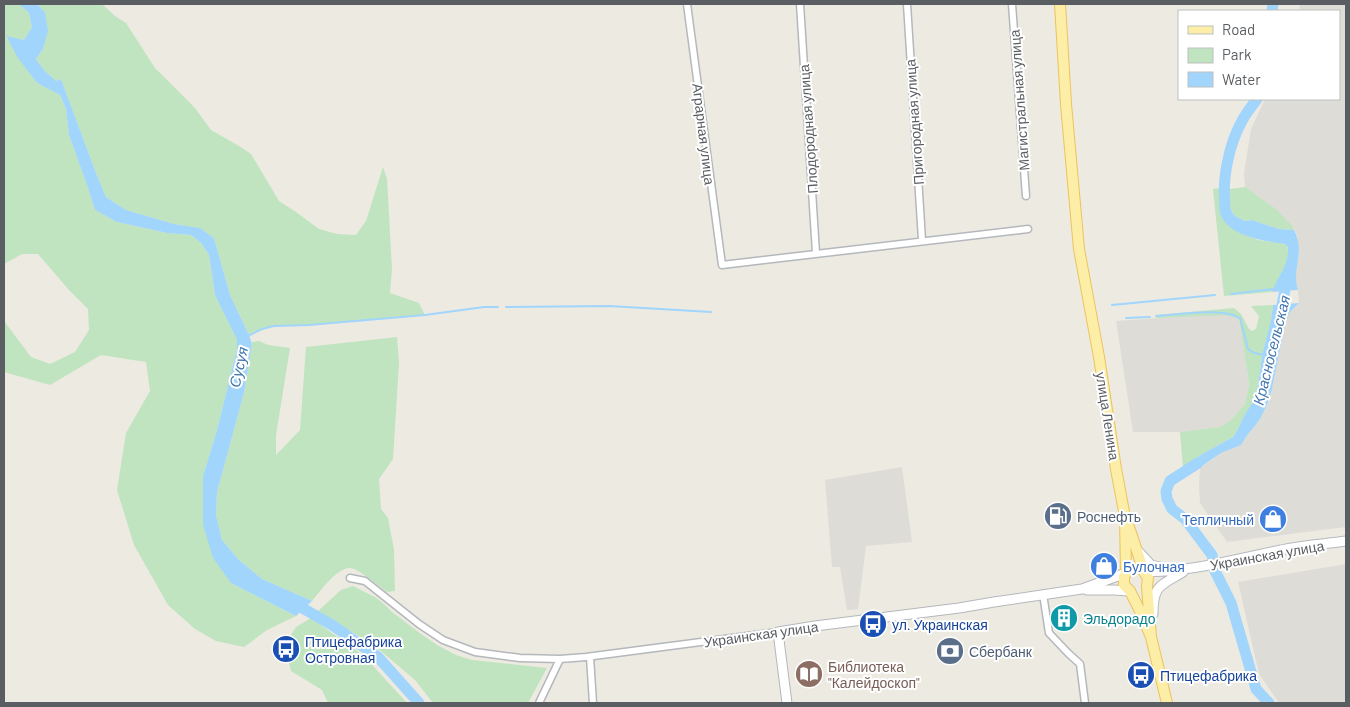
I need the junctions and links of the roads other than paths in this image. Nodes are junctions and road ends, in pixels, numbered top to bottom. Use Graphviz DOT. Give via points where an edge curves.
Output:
graph roads {
  1 [pos="687,4"];
  2 [pos="800,4"];
  3 [pos="907,4"];
  4 [pos="1012,4"];
  5 [pos="1060,4"];
  6 [pos="1026,196"];
  7 [pos="1028,229"];
  8 [pos="922,240"];
  9 [pos="816,253"];
  10 [pos="1125,517"];
  11 [pos="1346,541"];
  12 [pos="1137,550"];
  13 [pos="1191,568"];
  14 [pos="1144,572"];
  15 [pos="1126,573"];
  16 [pos="350,578"];
  17 [pos="1146,588"];
  18 [pos="1082,589"];
  19 [pos="1130,591"];
  20 [pos="1044,594"];
  21 [pos="778,632"];
  22 [pos="1151,636"];
  23 [pos="590,657"];
  24 [pos="560,660"];
  25 [pos="539,703"];
  26 [pos="593,703"];
  27 [pos="787,703"];
  28 [pos="1085,703"];
  29 [pos="1166,703"];
  1 -- 9 [label="street, Аграрная улица" via="722,265"];
  2 -- 9 [label="street, Плодородная улица"];
  3 -- 8 [label="street, Пригородная улица"];
  4 -- 6 [label="street, Магистральная улица"];
  5 -- 10 [label="main road, улица Ленина" via="1079,249"];
  7 -- 8 [label="street"];
  8 -- 9 [label="street"];
  10 -- 12 [label="main road, улица Ленина"];
  10 -- 15 [label="main road, улица Ленина"];
  11 -- 13 [label="street, Украинская улица" via="1284,549"];
  12 -- 13 [label="street" via="1156,567"];
  12 -- 14 [label="main road, улица Ленина"];
  13 -- 14 [label="street, Украинская улица"];
  13 -- 17 [label="street, Украинская улица"];
  13 -- 22 [label="street" via="1157,590"];
  14 -- 15 [label="main road, Украинская улица" via="1134,568"];
  14 -- 17 [label="main road, улица Ленина" via="1148,578"];
  15 -- 18 [label="street, Украинская улица"];
  15 -- 19 [label="main road, улица Ленина" via="1124,585"];
  16 -- 24 [label="street, Украинская улица" via="365,581 443,640 475,652"];
  17 -- 19 [label="main road, Украинская улица" via="1138,593"];
  17 -- 22 [label="main road, улица Ленина"];
  18 -- 19 [label="street"];
  18 -- 20 [label="street, Украинская улица"];
  19 -- 22 [label="main road, улица Ленина"];
  20 -- 21 [label="street, Украинская улица"];
  20 -- 28 [label="street" via="1049,633 1080,664"];
  21 -- 23 [label="street, Украинская улица"];
  21 -- 27 [label="street"];
  22 -- 29 [label="main road, улица Ленина"];
  23 -- 24 [label="street, Украинская улица"];
  23 -- 26 [label="street"];
  24 -- 25 [label="street"];
}
